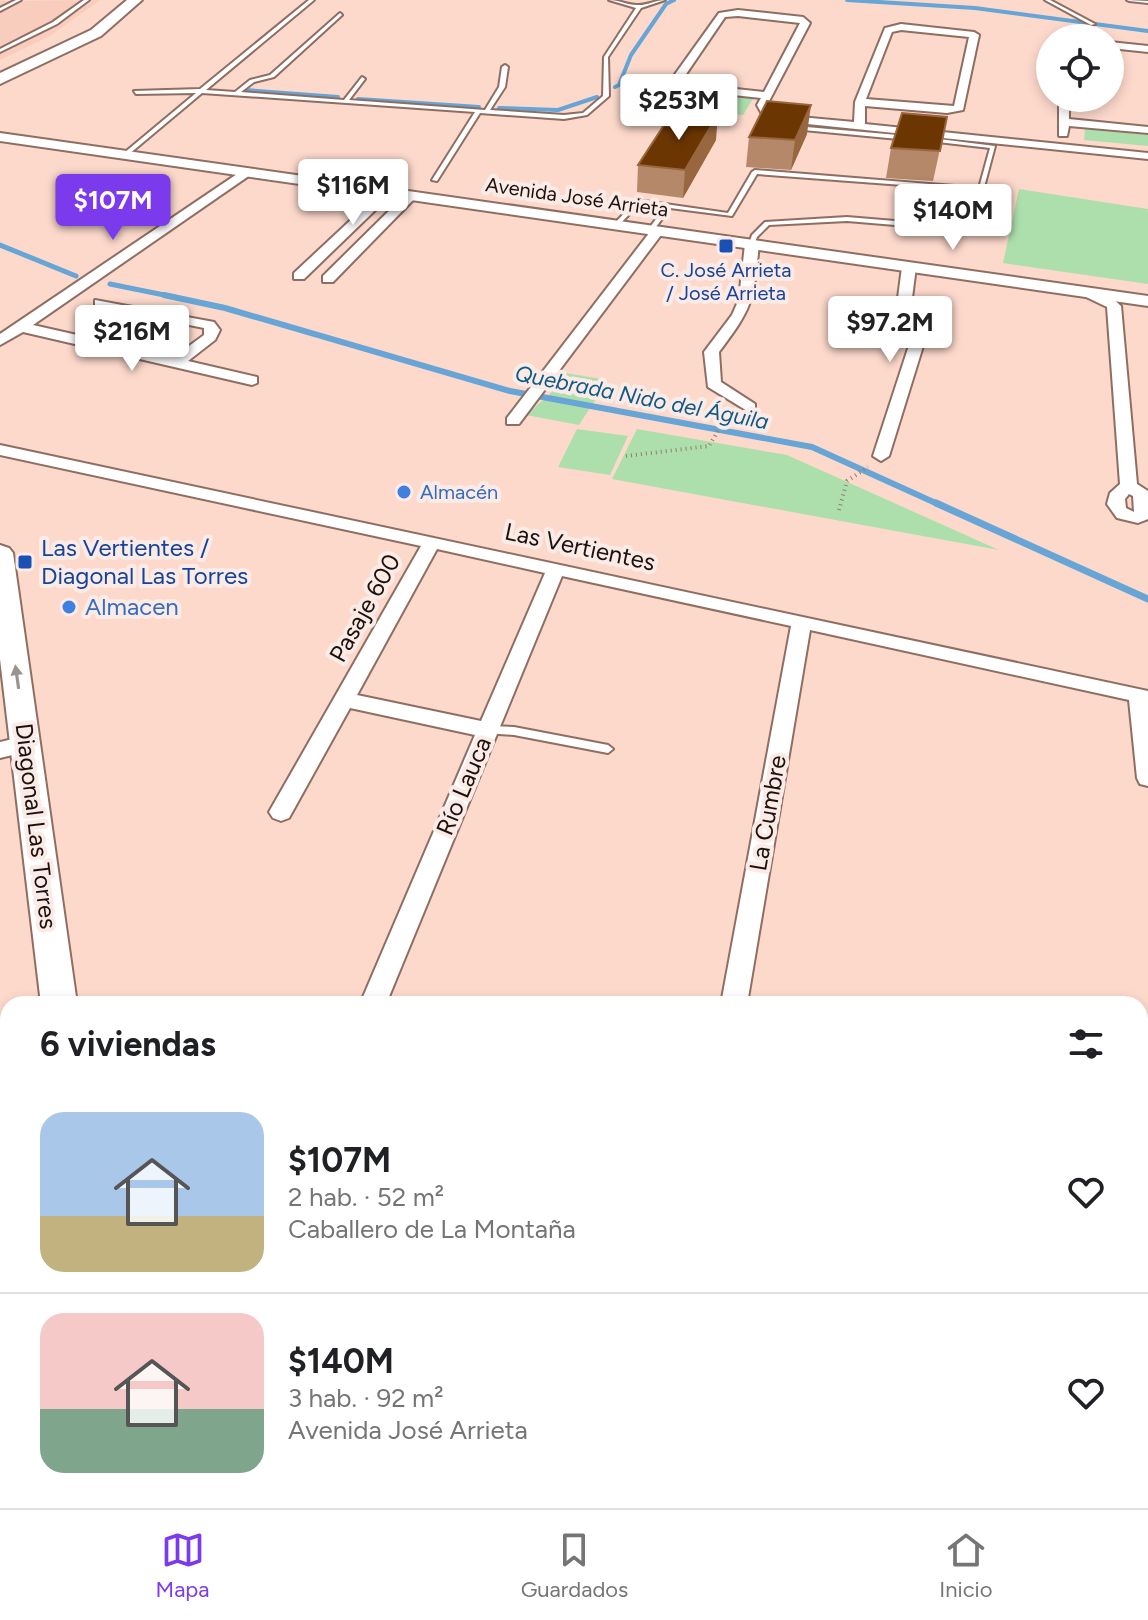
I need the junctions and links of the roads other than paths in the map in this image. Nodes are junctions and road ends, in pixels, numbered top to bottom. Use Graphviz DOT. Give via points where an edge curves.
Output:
graph roads {
  1 [pos="19,0"];
  2 [pos="87,0"];
  3 [pos="121,0"];
  4 [pos="135,0"];
  5 [pos="312,0"];
  6 [pos="611,0"];
  7 [pos="663,0"];
  8 [pos="1047,0"];
  9 [pos="1129,0"];
  10 [pos="1148,2"];
  11 [pos="639,7"];
  12 [pos="0,10"];
  13 [pos="340,14"];
  14 [pos="1093,24"];
  15 [pos="1124,46"];
  16 [pos="1148,49"];
  17 [pos="0,51"];
  18 [pos="505,67"];
  19 [pos="0,72"];
  20 [pos="0,79"];
  21 [pos="362,79"];
  22 [pos="673,85"];
  23 [pos="201,91"];
  24 [pos="136,92"];
  25 [pos="238,92"];
  26 [pos="764,100"];
  27 [pos="345,102"];
  28 [pos="860,102"];
  29 [pos="663,105"];
  30 [pos="482,112"];
  31 [pos="1064,112"];
  32 [pos="858,121"];
  33 [pos="1064,122"];
  34 [pos="784,128"];
  35 [pos="1148,130"];
  36 [pos="0,137"];
  37 [pos="1065,144"];
  38 [pos="1148,149"];
  39 [pos="126,154"];
  40 [pos="1148,156"];
  41 [pos="247,173"];
  42 [pos="435,180"];
  43 [pos="388,192"];
  44 [pos="411,196"];
  45 [pos="668,207"];
  46 [pos="616,225"];
  47 [pos="943,227"];
  48 [pos="654,230"];
  49 [pos="752,244"];
  50 [pos="909,267"];
  51 [pos="299,276"];
  52 [pos="328,279"];
  53 [pos="1087,292"];
  54 [pos="1147,301"];
  55 [pos="100,303"];
  56 [pos="1114,306"];
  57 [pos="22,327"];
  58 [pos="0,341"];
  59 [pos="176,363"];
  60 [pos="252,380"];
  61 [pos="749,407"];
  62 [pos="513,421"];
  63 [pos="0,450"];
  64 [pos="881,456"];
  65 [pos="1129,486"];
  66 [pos="432,542"];
  67 [pos="0,553"];
  68 [pos="556,568"];
  69 [pos="802,621"];
  70 [pos="1144,697"];
  71 [pos="344,700"];
  72 [pos="488,730"];
  73 [pos="13,747"];
  74 [pos="608,749"];
  75 [pos="1148,778"];
  76 [pos="281,812"];
  77 [pos="58,996"];
  78 [pos="376,996"];
  79 [pos="735,996"];
  1 -- 12 [label="lane"];
  2 -- 17 [label="lane"];
  3 -- 19 [label="main road" via="63,43"];
  4 -- 20 [label="main road" via="84,39"];
  5 -- 23 [label="lane"];
  6 -- 11 [label="lane"];
  7 -- 11 [label="lane"];
  8 -- 14 [label="lane"];
  9 -- 10 [label="lane"];
  11 -- 30 [label="lane" via="606,57 606,96 585,114"];
  13 -- 25 [label="lane" via="272,76"];
  15 -- 16 [label="street"];
  18 -- 30 [label="lane" via="502,87"];
  21 -- 27 [label="lane"];
  22 -- 26 [label="street"];
  22 -- 26 [label="street" via="722,15 803,20"];
  22 -- 29 [label="street"];
  23 -- 24 [label="lane"];
  23 -- 25 [label="lane"];
  23 -- 39 [label="lane"];
  25 -- 27 [label="lane"];
  26 -- 32 [label="street" via="766,112 788,119"];
  27 -- 30 [label="lane"];
  28 -- 28 [label="street" via="959,108 974,35 890,29"];
  28 -- 32 [label="street"];
  30 -- 42 [label="lane"];
  31 -- 33 [label="street"];
  32 -- 37 [label="street"];
  33 -- 35 [label="street"];
  33 -- 37 [label="street"];
  34 -- 45 [label="lane" via="993,147 981,190 755,172 730,215"];
  36 -- 39 [label="street, Avenida José Arrieta"];
  37 -- 38 [label="street"];
  37 -- 40 [label="street"];
  39 -- 41 [label="street, Avenida José Arrieta"];
  41 -- 43 [label="street, Avenida José Arrieta"];
  41 -- 57 [label="street"];
  43 -- 44 [label="street, Avenida José Arrieta"];
  43 -- 51 [label="street"];
  44 -- 46 [label="street, Avenida José Arrieta"];
  44 -- 52 [label="street"];
  45 -- 46 [label="lane" via="637,202"];
  45 -- 48 [label="lane"];
  46 -- 48 [label="street, Avenida José Arrieta"];
  47 -- 49 [label="lane" via="858,219 767,223"];
  48 -- 49 [label="street, Avenida José Arrieta"];
  48 -- 62 [label="street"];
  49 -- 50 [label="street, Avenida José Arrieta"];
  49 -- 61 [label="street" via="746,299 711,352 713,384"];
  50 -- 53 [label="street, Avenida José Arrieta"];
  50 -- 64 [label="street" via="905,298 921,330"];
  53 -- 54 [label="street, Avenida José Arrieta"];
  53 -- 56 [label="street"];
  54 -- 56 [label="street"];
  55 -- 59 [label="street" via="209,325 210,337"];
  56 -- 65 [label="street"];
  57 -- 58 [label="street"];
  57 -- 59 [label="street"];
  59 -- 60 [label="street"];
  63 -- 66 [label="street, Las Vertientes"];
  66 -- 68 [label="street, Las Vertientes"];
  66 -- 71 [label="street, Pasaje 600"];
  73 -- 67 [label="main road, Diagonal Las Torres, one-way"];
  68 -- 69 [label="street, Las Vertientes"];
  68 -- 72 [label="street, Río Lauca"];
  69 -- 70 [label="street, Las Vertientes"];
  69 -- 79 [label="street, La Cumbre"];
  70 -- 75 [label="street"];
  71 -- 72 [label="street, Pasaje 600"];
  71 -- 76 [label="street, Pasaje 600"];
  72 -- 74 [label="lane"];
  72 -- 78 [label="street, Río Lauca"];
  73 -- 77 [label="main road, Diagonal Las Torres"];
}
